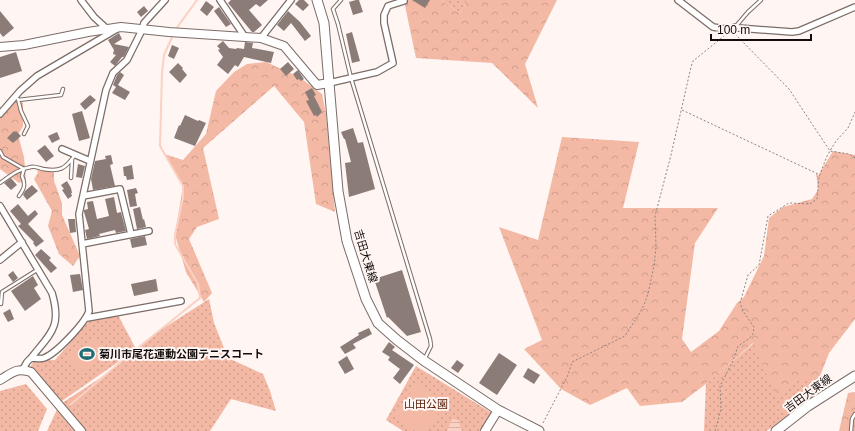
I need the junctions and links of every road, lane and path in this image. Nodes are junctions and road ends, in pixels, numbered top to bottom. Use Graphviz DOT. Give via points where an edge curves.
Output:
graph roads {
  1 [pos="81,0"];
  2 [pos="165,0"];
  3 [pos="220,0"];
  4 [pos="291,0"];
  5 [pos="317,0"];
  6 [pos="341,0"];
  7 [pos="678,0"];
  8 [pos="761,0"];
  9 [pos="404,1"];
  10 [pos="855,6"];
  11 [pos="121,27"];
  12 [pos="106,28"];
  13 [pos="733,28"];
  14 [pos="142,30"];
  15 [pos="245,37"];
  16 [pos="261,38"];
  17 [pos="0,47"];
  18 [pos="351,78"];
  19 [pos="329,83"];
  20 [pos="63,89"];
  21 [pos="18,97"];
  22 [pos="681,110"];
  23 [pos="855,112"];
  24 [pos="0,114"];
  25 [pos="24,134"];
  26 [pos="62,149"];
  27 [pos="0,151"];
  28 [pos="830,151"];
  29 [pos="74,157"];
  30 [pos="855,158"];
  31 [pos="90,161"];
  32 [pos="24,169"];
  33 [pos="818,174"];
  34 [pos="71,178"];
  35 [pos="0,183"];
  36 [pos="19,196"];
  37 [pos="83,196"];
  38 [pos="0,206"];
  39 [pos="149,231"];
  40 [pos="131,234"];
  41 [pos="22,242"];
  42 [pos="82,244"];
  43 [pos="0,260"];
  44 [pos="38,269"];
  45 [pos="181,301"];
  46 [pos="1,304"];
  47 [pos="87,318"];
  48 [pos="31,358"];
  49 [pos="424,361"];
  50 [pos="23,369"];
  51 [pos="855,376"];
  52 [pos="0,380"];
  53 [pos="498,410"];
  54 [pos="855,414"];
  55 [pos="81,431"];
  56 [pos="485,431"];
  57 [pos="539,431"];
  58 [pos="715,431"];
  59 [pos="776,431"];
  60 [pos="851,431"];
  1 -- 12 [label="street"];
  2 -- 14 [label="street" via="144,23"];
  3 -- 15 [label="street"];
  4 -- 16 [label="street"];
  5 -- 19 [label="main road, 吉田大東線" via="324,23"];
  6 -- 18 [label="lane" via="333,9"];
  7 -- 13 [label="street" via="713,27"];
  8 -- 13 [label="lane"];
  9 -- 18 [label="street" via="388,6 384,15 393,63 377,72"];
  10 -- 13 [label="street" via="792,32"];
  11 -- 12 [label="street"];
  11 -- 14 [label="street"];
  11 -- 21 [label="street" via="37,76"];
  12 -- 17 [label="street" via="24,45"];
  13 -- 22 [label="path" via="694,61"];
  13 -- 28 [label="path" via="761,62 789,90"];
  14 -- 15 [label="street"];
  14 -- 31 [label="street" via="127,60 113,73 106,90"];
  15 -- 16 [label="street"];
  16 -- 19 [label="street" via="284,46 317,85"];
  18 -- 19 [label="street"];
  18 -- 49 [label="lane" via="430,338 431,346"];
  19 -- 49 [label="main road, 吉田大東線" via="338,191 347,241 366,299 378,324"];
  20 -- 21 [label="lane" via="61,95"];
  21 -- 24 [label="street"];
  21 -- 25 [label="lane" via="28,126"];
  22 -- 33 [label="path"];
  22 -- 57 [label="path" via="655,216 654,266 644,305 625,336 572,362 568,375"];
  23 -- 28 [label="path" via="848,128"];
  26 -- 29 [label="street"];
  27 -- 32 [label="lane" via="4,157"];
  28 -- 30 [label="path" via="849,154"];
  28 -- 58 [label="path" via="819,177 818,199 810,204 789,203 768,216 759,265 748,275 740,303 754,328 753,334 738,346 720,386 720,409"];
  29 -- 31 [label="street"];
  29 -- 32 [label="lane" via="63,169 32,166"];
  29 -- 34 [label="lane"];
  31 -- 37 [label="street"];
  32 -- 35 [label="lane"];
  32 -- 36 [label="lane" via="24,189"];
  37 -- 40 [label="street" via="120,189"];
  37 -- 42 [label="street" via="79,214"];
  38 -- 41 [label="street"];
  39 -- 40 [label="street"];
  40 -- 42 [label="street"];
  41 -- 43 [label="street"];
  41 -- 44 [label="street"];
  42 -- 47 [label="street" via="89,311"];
  44 -- 46 [label="lane" via="2,292"];
  44 -- 48 [label="street" via="52,293 57,315 54,328"];
  45 -- 47 [label="street"];
  47 -- 48 [label="street" via="58,349 44,358"];
  48 -- 50 [label="street"];
  49 -- 53 [label="main road, 吉田大東線"];
  50 -- 52 [label="street" via="14,371"];
  50 -- 55 [label="street" via="31,372"];
  51 -- 59 [label="main road, 吉田大東線" via="814,402"];
  53 -- 56 [label="street"];
  53 -- 57 [label="main road, 吉田大東線"];
  54 -- 60 [label="lane"];
}
